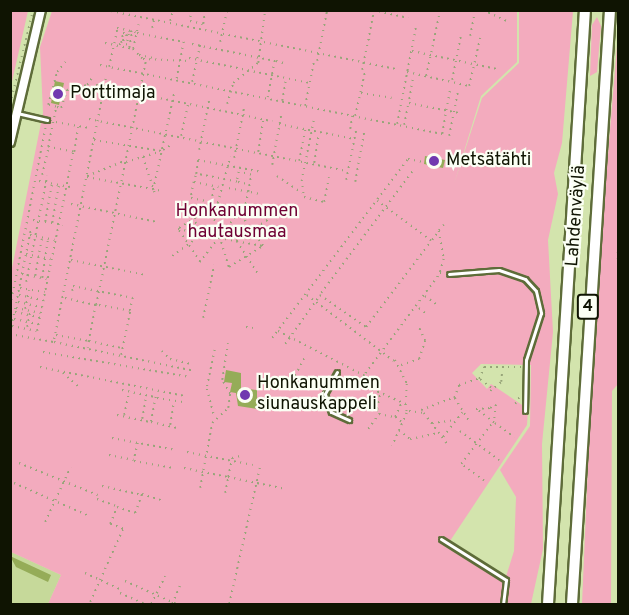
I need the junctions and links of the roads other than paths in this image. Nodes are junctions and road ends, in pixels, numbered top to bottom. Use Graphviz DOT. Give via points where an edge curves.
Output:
graph roads {
  1 [pos="41,10"];
  2 [pos="585,10"];
  3 [pos="610,10"];
  4 [pos="16,113"];
  5 [pos="48,120"];
  6 [pos="10,141"];
  7 [pos="449,274"];
  8 [pos="337,372"];
  9 [pos="525,411"];
  10 [pos="349,420"];
  11 [pos="441,539"];
  12 [pos="503,604"];
  13 [pos="548,604"];
  14 [pos="572,604"];
  1 -- 4 [label="main road"];
  2 -- 13 [label="highway, Lahdenväylä / 4"];
  3 -- 14 [label="highway, Lahdenväylä / 4"];
  4 -- 5 [label="lane"];
  4 -- 6 [label="main road"];
  7 -- 9 [label="lane" via="499,270 525,279 537,291 541,314 526,360"];
  8 -- 10 [label="lane" via="325,394 331,412"];
  11 -- 12 [label="lane" via="506,580"];
}
